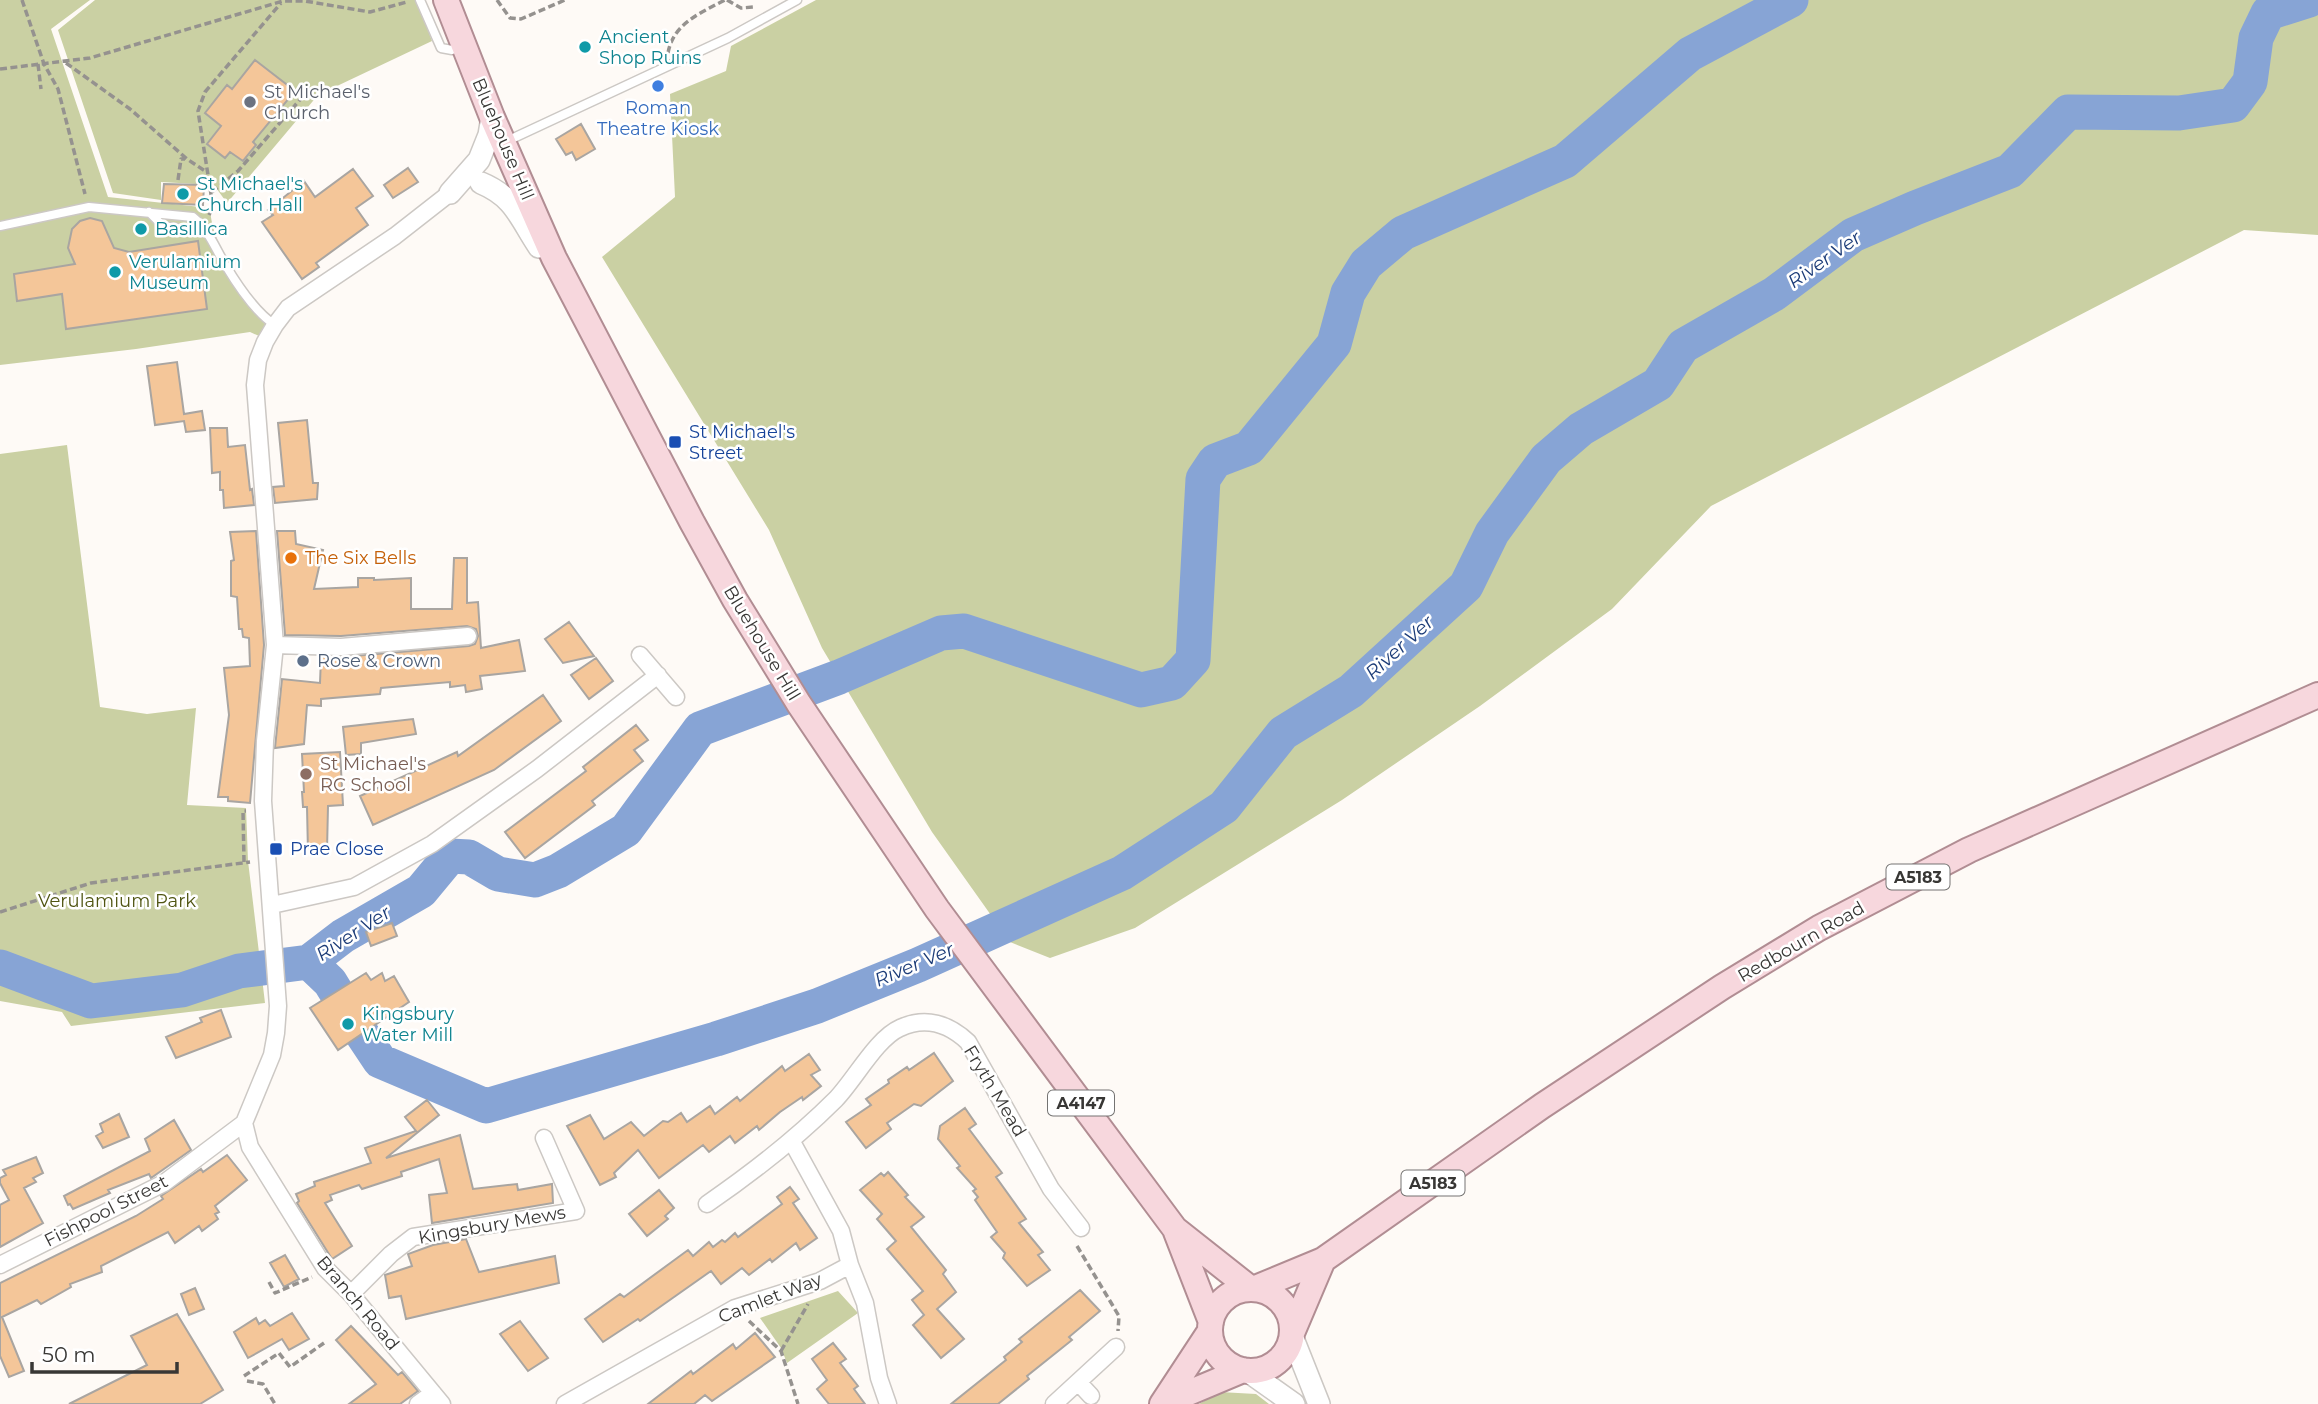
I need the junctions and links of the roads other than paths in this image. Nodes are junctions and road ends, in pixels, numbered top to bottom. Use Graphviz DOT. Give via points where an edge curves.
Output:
graph roads {
  1 [pos="418,0"];
  2 [pos="446,0"];
  3 [pos="797,0"];
  4 [pos="465,46"];
  5 [pos="492,117"];
  6 [pos="504,142"];
  7 [pos="514,166"];
  8 [pos="481,183"];
  9 [pos="450,193"];
  10 [pos="149,212"];
  11 [pos="0,226"];
  12 [pos="207,230"];
  13 [pos="554,258"];
  14 [pos="275,325"];
  15 [pos="468,636"];
  16 [pos="275,645"];
  17 [pos="640,655"];
  18 [pos="658,675"];
  19 [pos="2318,695"];
  20 [pos="676,697"];
  21 [pos="272,905"];
  22 [pos="244,1123"];
  23 [pos="544,1138"];
  24 [pos="791,1140"];
  25 [pos="707,1204"];
  26 [pos="1081,1227"];
  27 [pos="1175,1230"];
  28 [pos="1323,1260"];
  29 [pos="0,1265"];
  30 [pos="850,1265"];
  31 [pos="1252,1289"];
  32 [pos="351,1294"];
  33 [pos="1211,1327"];
  34 [pos="1292,1335"];
  35 [pos="1116,1346"];
  36 [pos="1245,1370"];
  37 [pos="1078,1382"];
  38 [pos="1091,1396"];
  39 [pos="437,1399"];
  40 [pos="418,1404"];
  41 [pos="565,1404"];
  42 [pos="888,1404"];
  43 [pos="1054,1404"];
  44 [pos="1162,1404"];
  45 [pos="1294,1404"];
  46 [pos="1319,1404"];
  1 -- 4 [label="lane" via="441,48 452,51"];
  2 -- 4 [label="main road, Bluehouse Hill / A4147"];
  3 -- 6 [label="lane" via="728,38"];
  4 -- 5 [label="main road, Bluehouse Hill / A4147"];
  5 -- 6 [label="main road, Bluehouse Hill / A4147"];
  5 -- 9 [label="street" via="478,160"];
  6 -- 7 [label="main road, Bluehouse Hill / A4147"];
  7 -- 8 [label="street"];
  7 -- 13 [label="main road, Bluehouse Hill / A4147"];
  8 -- 9 [label="street"];
  8 -- 13 [label="street" via="511,201 538,246"];
  9 -- 14 [label="street" via="296,302"];
  10 -- 11 [label="lane" via="89,207"];
  10 -- 12 [label="lane" via="193,217"];
  10 -- 12 [label="lane" via="163,226"];
  12 -- 14 [label="lane" via="226,266 263,317"];
  13 -- 27 [label="main road, Bluehouse Hill / A4147" via="692,522 794,695 986,978"];
  14 -- 16 [label="street" via="258,360 255,385"];
  15 -- 16 [label="street" via="341,647"];
  16 -- 21 [label="street" via="263,772"];
  17 -- 18 [label="street"];
  18 -- 20 [label="street"];
  18 -- 21 [label="street" via="432,844 354,887"];
  19 -- 28 [label="main road, Redbourn Road / A5183" via="1969,850 1819,928 1554,1098"];
  21 -- 22 [label="street" via="276,1033 272,1055"];
  22 -- 29 [label="street, Fishpool Street" via="164,1183"];
  22 -- 32 [label="street, Branch Road" via="250,1147 325,1268"];
  23 -- 32 [label="street, Kingsbury Mews" via="576,1211 413,1237"];
  24 -- 25 [label="street, Fryth Mead" via="722,1184"];
  24 -- 26 [label="street, Fryth Mead" via="853,1080 881,1041 910,1024 941,1024 956,1031 974,1050 1051,1189 1071,1203"];
  24 -- 30 [label="street" via="841,1231"];
  27 -- 31 [label="main road, Bluehouse Hill / A4147"];
  27 -- 33 [label="main road, Bluehouse Hill / A4147"];
  28 -- 31 [label="main road, Redbourn Road / A5183"];
  28 -- 34 [label="main road"];
  30 -- 41 [label="street, Camlet Way" via="820,1281 735,1308"];
  30 -- 42 [label="street" via="865,1303"];
  31 -- 33 [label="main road" via="1225,1298"];
  31 -- 34 [label="main road" via="1277,1298 1286,1308"];
  32 -- 39 [label="street, Branch Road"];
  33 -- 36 [label="main road" via="1220,1356"];
  33 -- 44 [label="main road"];
  34 -- 36 [label="main road" via="1288,1348 1270,1366"];
  34 -- 46 [label="street"];
  35 -- 37 [label="street"];
  36 -- 44 [label="main road"];
  36 -- 45 [label="street"];
  37 -- 38 [label="street"];
  37 -- 43 [label="street"];
  39 -- 40 [label="street"];
}
